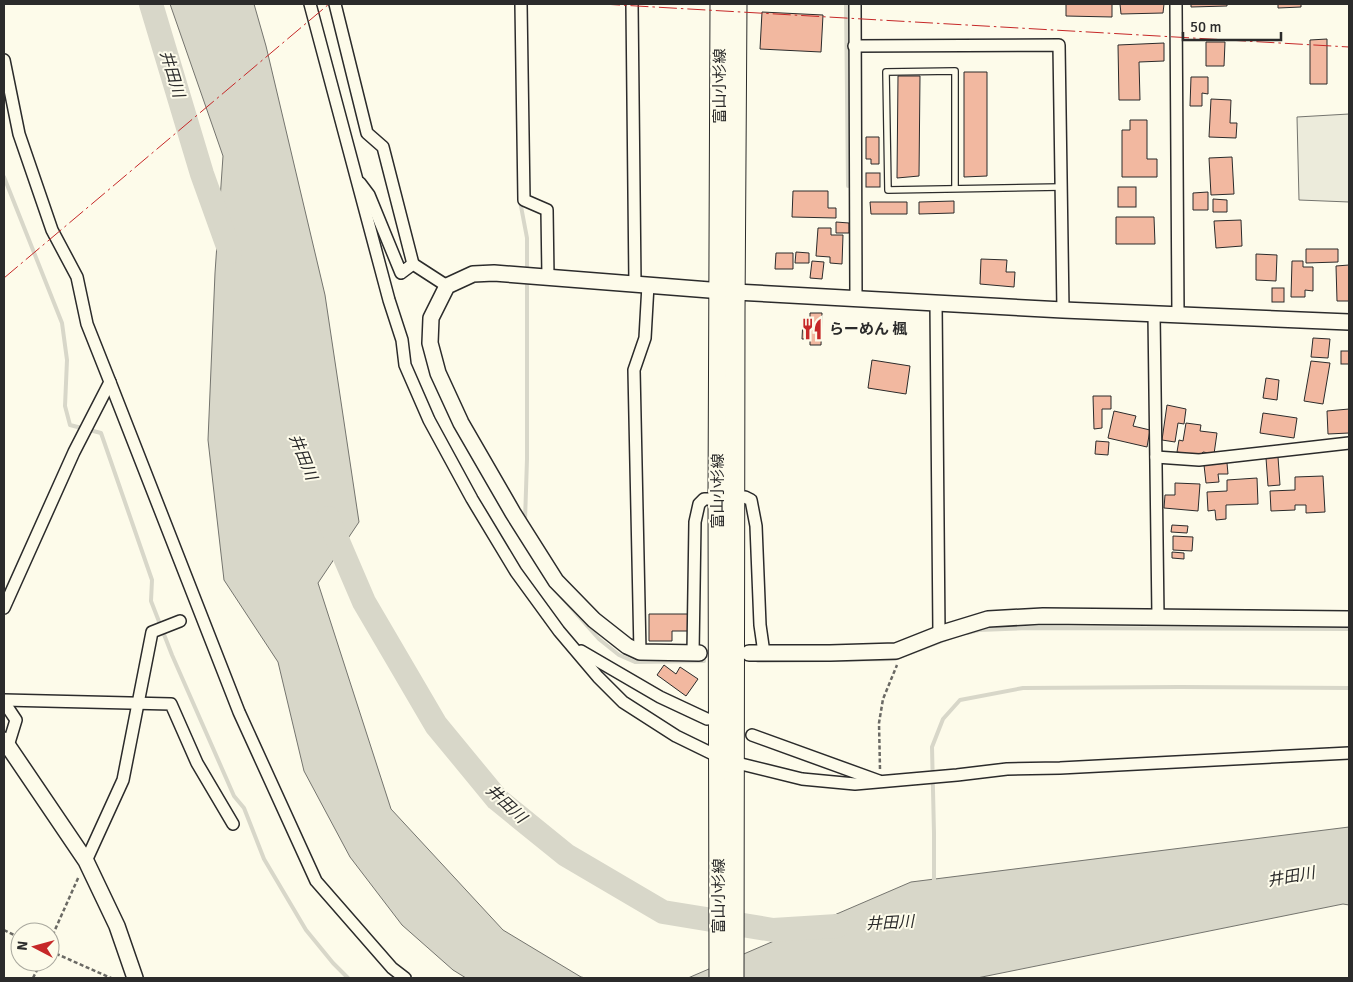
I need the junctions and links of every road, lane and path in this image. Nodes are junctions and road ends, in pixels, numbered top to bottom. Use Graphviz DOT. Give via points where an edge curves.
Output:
graph roads {
  1 [pos="310,4"];
  2 [pos="335,4"];
  3 [pos="521,4"];
  4 [pos="632,4"];
  5 [pos="720,4"];
  6 [pos="737,4"];
  7 [pos="855,4"];
  8 [pos="1176,4"];
  9 [pos="854,46"];
  10 [pos="4,60"];
  11 [pos="356,178"];
  12 [pos="1061,187"];
  13 [pos="955,189"];
  14 [pos="413,264"];
  15 [pos="548,277"];
  16 [pos="642,284"];
  17 [pos="447,286"];
  18 [pos="727,291"];
  19 [pos="856,299"];
  20 [pos="936,304"];
  21 [pos="1063,310"];
  22 [pos="1154,314"];
  23 [pos="1178,315"];
  24 [pos="1349,322"];
  25 [pos="110,382"];
  26 [pos="1349,443"];
  27 [pos="1156,457"];
  28 [pos="726,498"];
  29 [pos="4,608"];
  30 [pos="1158,617"];
  31 [pos="1349,619"];
  32 [pos="180,621"];
  33 [pos="939,634"];
  34 [pos="572,646"];
  35 [pos="896,651"];
  36 [pos="640,652"];
  37 [pos="696,653"];
  38 [pos="749,653"];
  39 [pos="764,653"];
  40 [pos="4,701"];
  41 [pos="139,703"];
  42 [pos="707,719"];
  43 [pos="752,735"];
  44 [pos="5,745"];
  45 [pos="1349,753"];
  46 [pos="726,763"];
  47 [pos="880,782"];
  48 [pos="233,824"];
  49 [pos="86,861"];
  50 [pos="59,922"];
  51 [pos="60,955"];
  52 [pos="111,978"];
  53 [pos="135,978"];
  54 [pos="405,978"];
  55 [pos="719,978"];
  56 [pos="734,978"];
  1 -- 11 [label="street"];
  2 -- 14 [label="street" via="367,133 383,147"];
  3 -- 15 [label="street" via="524,200 547,210"];
  4 -- 16 [label="street"];
  5 -- 18 [label="main road, 富山小杉線"];
  6 -- 18 [label="main road, 富山小杉線"];
  7 -- 9 [label="street"];
  8 -- 23 [label="street"];
  9 -- 12 [label="street" via="1059,45"];
  9 -- 19 [label="street"];
  10 -- 25 [label="street" via="22,143 52,230 77,277 87,324"];
  11 -- 14 [label="street" via="369,195 401,273"];
  11 -- 34 [label="street" via="402,340 405,365 429,420 516,572"];
  12 -- 13 [label="lane"];
  12 -- 21 [label="street"];
  13 -- 13 [label="lane" via="888,190 886,72 955,71"];
  14 -- 17 [label="street"];
  15 -- 16 [label="street"];
  15 -- 17 [label="street" via="473,274"];
  16 -- 18 [label="street"];
  16 -- 36 [label="street" via="645,338 634,370"];
  17 -- 36 [label="street" via="431,318 430,343 438,373 461,423 556,581 594,620"];
  18 -- 19 [label="street"];
  18 -- 28 [label="main road, 富山小杉線"];
  19 -- 20 [label="street"];
  20 -- 21 [label="street"];
  20 -- 33 [label="street"];
  21 -- 22 [label="street"];
  22 -- 23 [label="street"];
  22 -- 27 [label="street"];
  23 -- 24 [label="street"];
  25 -- 29 [label="street" via="74,452"];
  25 -- 54 [label="street" via="239,712 316,881 392,968"];
  26 -- 27 [label="street" via="1200,460"];
  27 -- 30 [label="street"];
  28 -- 37 [label="street" via="704,498 699,504 695,522"];
  28 -- 39 [label="street" via="745,497 751,500 756,526"];
  28 -- 46 [label="main road, 富山小杉線"];
  30 -- 31 [label="street"];
  30 -- 33 [label="street" via="988,619"];
  32 -- 41 [label="street" via="152,632"];
  33 -- 35 [label="street"];
  34 -- 42 [label="street" via="660,697"];
  34 -- 46 [label="street" via="623,702"];
  35 -- 39 [label="street"];
  35 -- 47 [label="path" via="898,664 883,699 878,723"];
  36 -- 37 [label="street"];
  38 -- 39 [label="street"];
  40 -- 41 [label="street"];
  40 -- 44 [label="street" via="16,720"];
  41 -- 48 [label="street" via="171,704 196,763"];
  41 -- 49 [label="street" via="123,780"];
  43 -- 47 [label="street"];
  44 -- 49 [label="street"];
  45 -- 47 [label="street" via="1007,769"];
  46 -- 47 [label="street" via="802,779 855,784"];
  46 -- 55 [label="main road, 富山小杉線"];
  46 -- 56 [label="main road, 富山小杉線"];
  49 -- 50 [label="path"];
  49 -- 53 [label="street" via="117,926"];
  51 -- 52 [label="path"];
}
